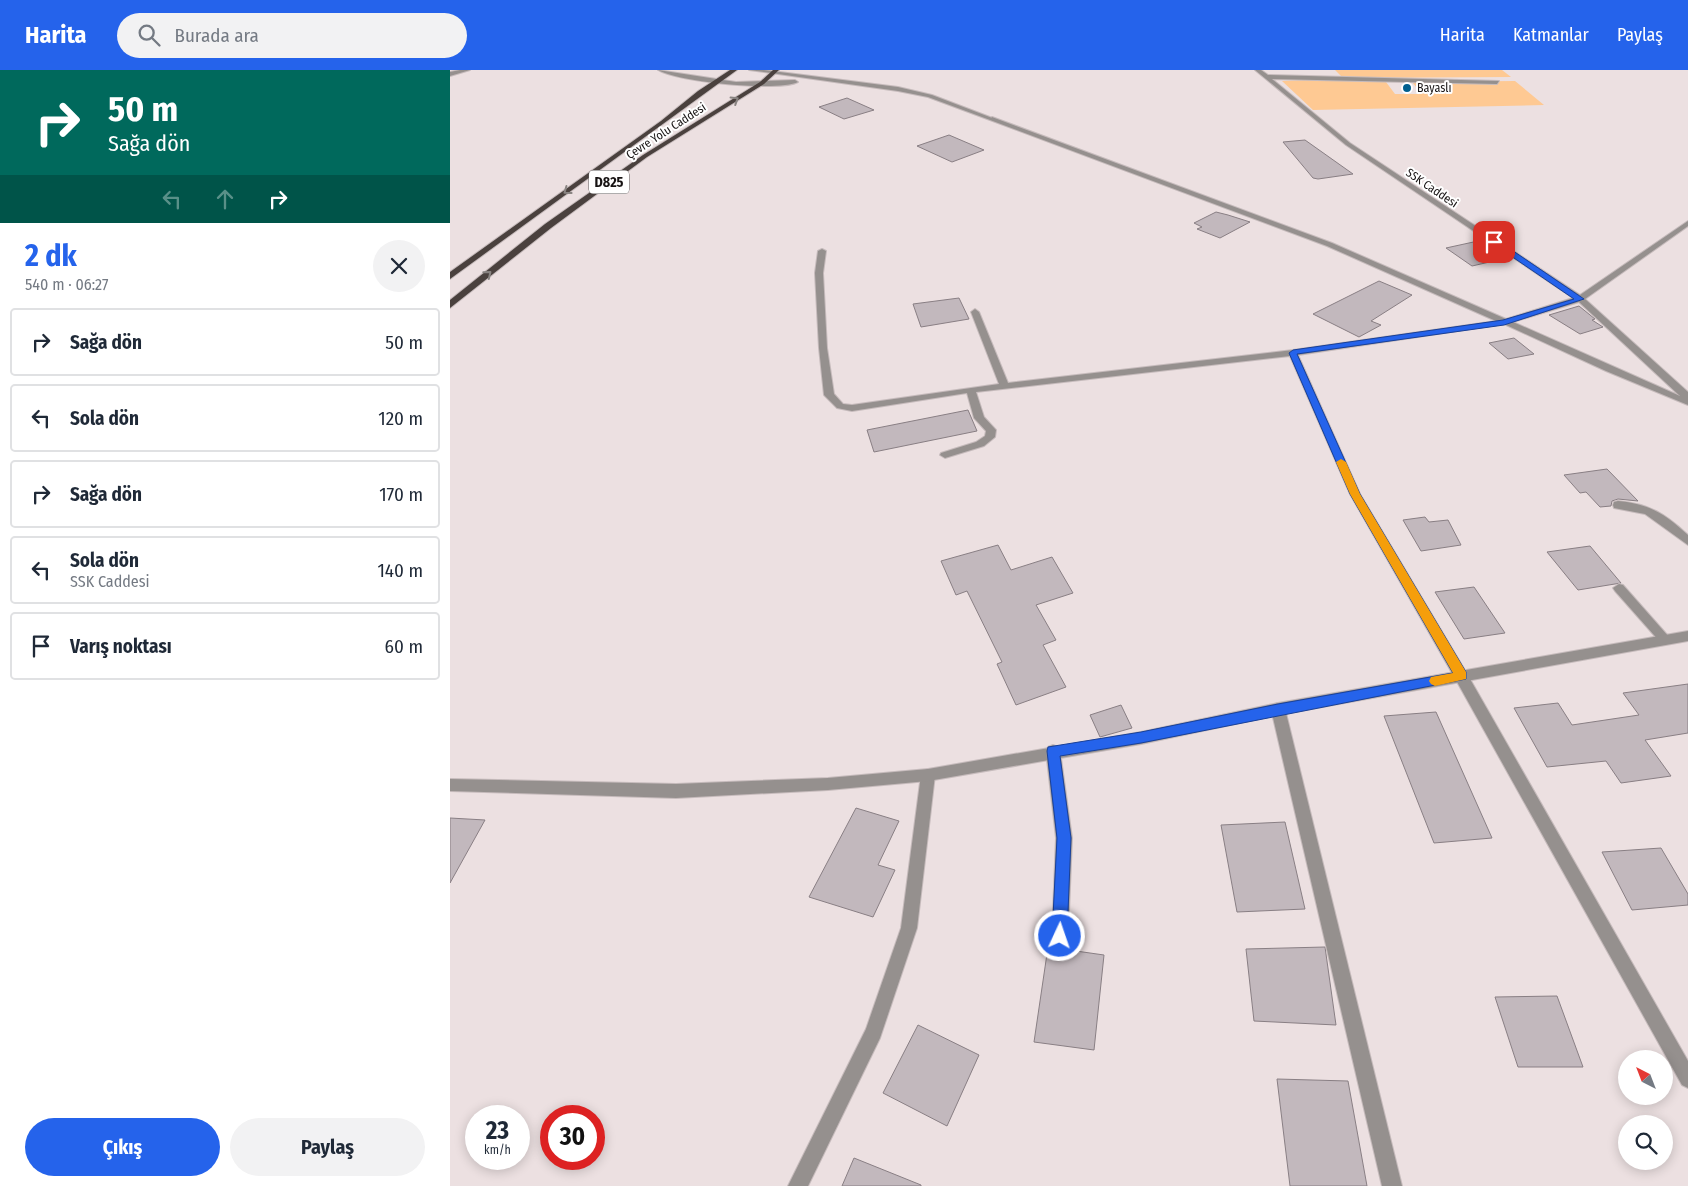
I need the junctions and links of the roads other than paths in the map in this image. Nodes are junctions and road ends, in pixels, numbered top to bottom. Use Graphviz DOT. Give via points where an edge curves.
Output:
graph roads {
  1 [pos="467,70"];
  2 [pos="661,70"];
  3 [pos="734,70"];
  4 [pos="752,70"];
  5 [pos="1258,70"];
  6 [pos="775,71"];
  7 [pos="450,74"];
  8 [pos="1267,78"];
  9 [pos="717,81"];
  10 [pos="1497,82"];
  11 [pos="762,83"];
  12 [pos="853,84"];
  13 [pos="1688,223"];
  14 [pos="822,251"];
  15 [pos="450,276"];
  16 [pos="1580,299"];
  17 [pos="450,304"];
  18 [pos="975,312"];
  19 [pos="1504,322"];
  20 [pos="1293,353"];
  21 [pos="1005,386"];
  22 [pos="971,390"];
  23 [pos="1688,397"];
  24 [pos="1688,402"];
  25 [pos="945,456"];
  26 [pos="1618,505"];
  27 [pos="1688,541"];
  28 [pos="1619,588"];
  29 [pos="1688,636"];
  30 [pos="1665,640"];
  31 [pos="1462,676"];
  32 [pos="1278,709"];
  33 [pos="1053,751"];
  34 [pos="928,775"];
  35 [pos="450,785"];
  36 [pos="1060,936"];
  37 [pos="1688,1079"];
  38 [pos="798,1186"];
  39 [pos="1392,1186"];
  1 -- 7 [label="street"];
  2 -- 9 [label="street"];
  3 -- 9 [label="highway, Çevre Yolu Caddesi / D825"];
  4 -- 6 [label="street"];
  5 -- 8 [label="street, SSK Caddesi"];
  6 -- 11 [label="highway, Çevre Yolu Caddesi / D825"];
  6 -- 12 [label="street"];
  8 -- 10 [label="street"];
  8 -- 16 [label="street, SSK Caddesi" via="1348,144"];
  9 -- 11 [label="street"];
  9 -- 15 [label="highway, Çevre Yolu Caddesi / D825, one-way"];
  11 -- 12 [label="street"];
  17 -- 11 [label="highway, Çevre Yolu Caddesi / D825, one-way" via="548,226 645,156"];
  12 -- 19 [label="street" via="930,96 1263,219 1369,261"];
  13 -- 16 [label="street"];
  14 -- 22 [label="street" via="819,273 823,348 829,395 840,406 852,408"];
  16 -- 19 [label="street"];
  16 -- 23 [label="street, SSK Caddesi" via="1615,329 1654,370"];
  18 -- 21 [label="street"];
  19 -- 20 [label="street"];
  19 -- 24 [label="street"];
  20 -- 21 [label="street"];
  20 -- 31 [label="street" via="1355,494"];
  21 -- 22 [label="street"];
  22 -- 25 [label="street" via="980,418 991,430 990,437 980,444"];
  26 -- 27 [label="street" via="1652,510"];
  28 -- 30 [label="street"];
  29 -- 30 [label="street"];
  30 -- 31 [label="street"];
  31 -- 32 [label="street"];
  31 -- 37 [label="street"];
  32 -- 33 [label="street" via="1141,738"];
  32 -- 39 [label="street"];
  33 -- 34 [label="street"];
  33 -- 36 [label="street" via="1064,838"];
  34 -- 35 [label="street" via="828,784 676,791"];
  34 -- 38 [label="street" via="909,928 874,1032"];
}
